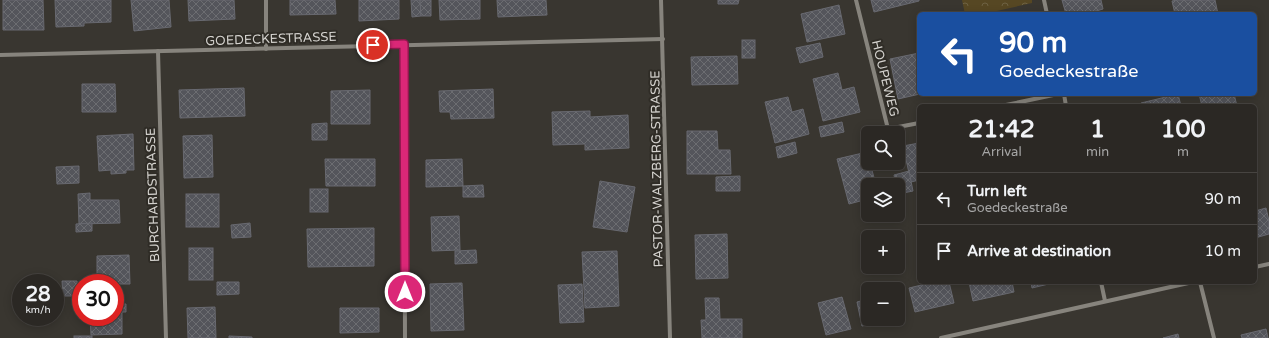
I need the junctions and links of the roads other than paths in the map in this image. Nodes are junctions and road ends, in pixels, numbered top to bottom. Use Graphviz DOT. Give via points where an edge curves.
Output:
graph roads {
  1 [pos="266,0"];
  2 [pos="661,0"];
  3 [pos="856,0"];
  4 [pos="1044,0"];
  5 [pos="1047,12"];
  6 [pos="663,39"];
  7 [pos="404,44"];
  8 [pos="266,49"];
  9 [pos="158,51"];
  10 [pos="0,55"];
  11 [pos="1048,96"];
  12 [pos="1010,104"];
  13 [pos="917,123"];
  14 [pos="1269,264"];
  15 [pos="1257,267"];
  16 [pos="1101,284"];
  17 [pos="1184,284"];
  18 [pos="1200,284"];
  19 [pos="1105,301"];
  20 [pos="166,338"];
  21 [pos="405,338"];
  22 [pos="670,338"];
  23 [pos="941,338"];
  24 [pos="1214,338"];
  1 -- 8 [label="street"];
  2 -- 6 [label="street, PASTOR-WALZBERG-STRASSE"];
  3 -- 13 [label="street, HOUPEWEG" via="888,129"];
  4 -- 5 [label="street"];
  6 -- 7 [label="street, GOEDECKESTRASSE"];
  6 -- 22 [label="street, PASTOR-WALZBERG-STRASSE"];
  7 -- 8 [label="street, GOEDECKESTRASSE"];
  7 -- 21 [label="street"];
  8 -- 9 [label="street, GOEDECKESTRASSE"];
  9 -- 10 [label="street, GOEDECKESTRASSE"];
  9 -- 20 [label="street, BURCHARDSTRASSE"];
  11 -- 12 [label="street"];
  14 -- 15 [label="street"];
  16 -- 19 [label="street"];
  17 -- 19 [label="street"];
  18 -- 24 [label="street"];
  19 -- 23 [label="street"];
}
